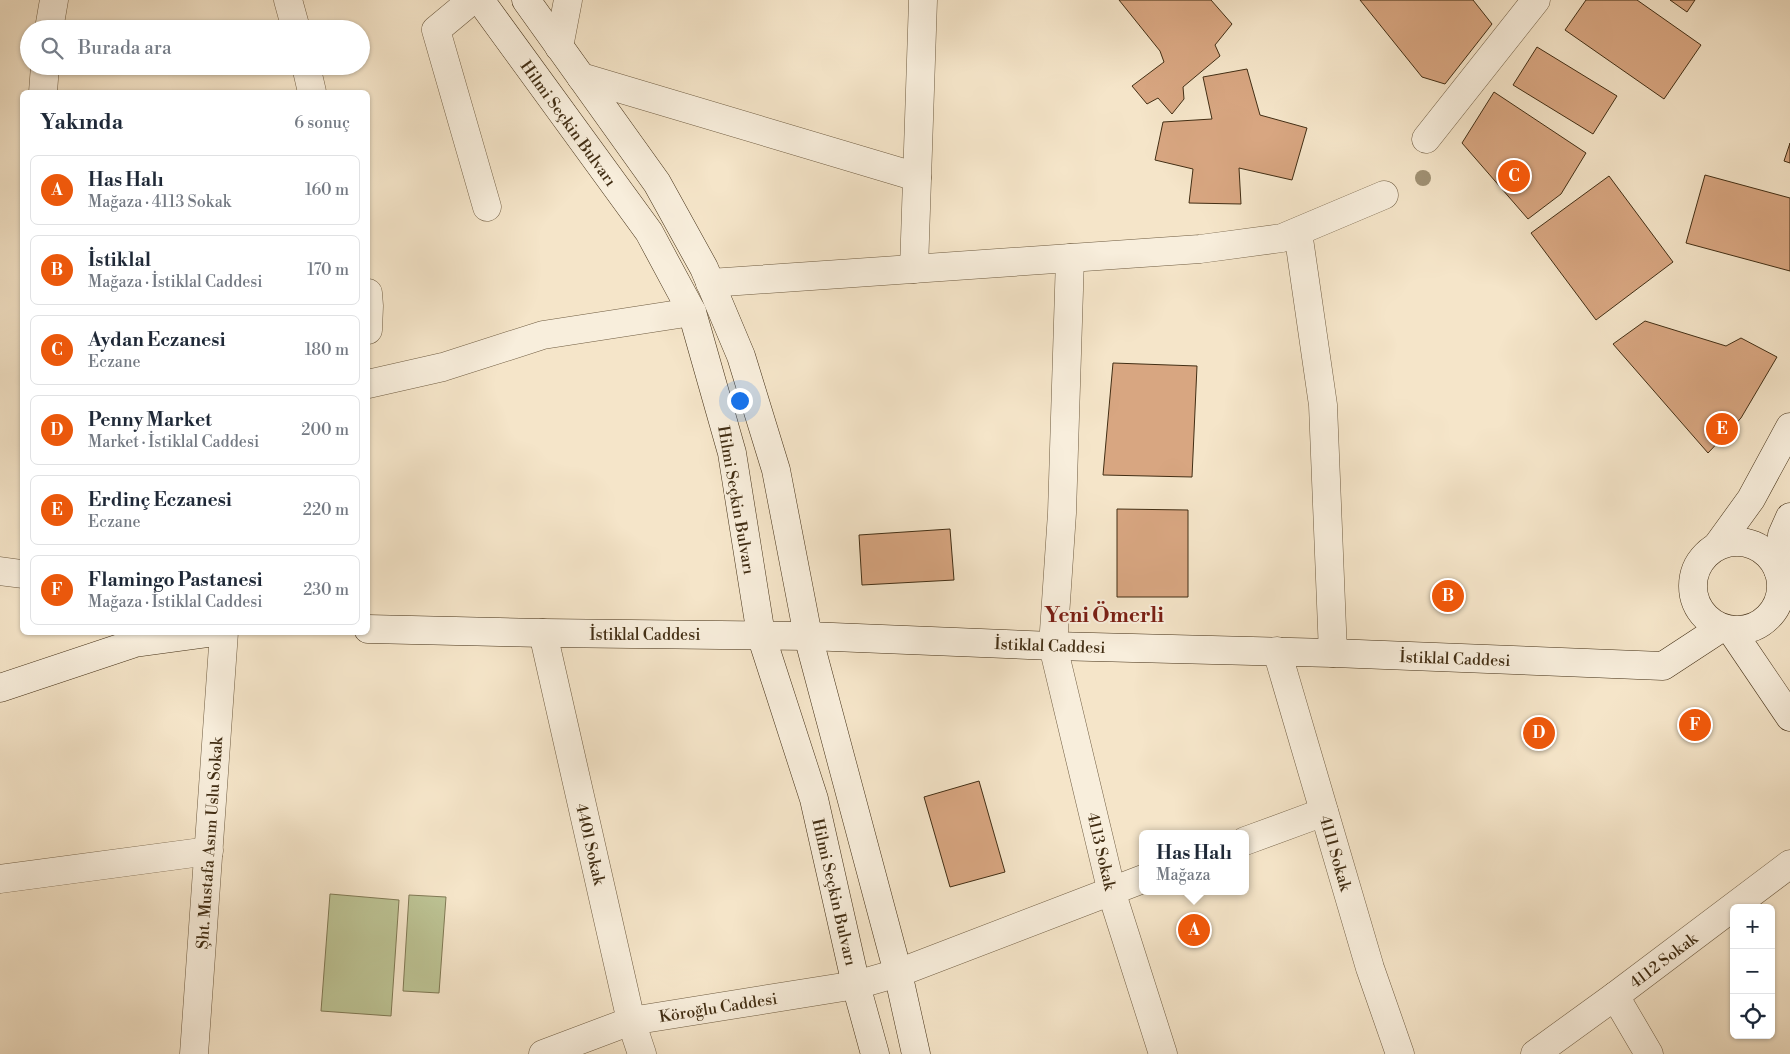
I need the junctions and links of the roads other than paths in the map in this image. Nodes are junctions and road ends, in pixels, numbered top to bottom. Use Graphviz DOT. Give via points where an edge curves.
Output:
graph roads {
  1 [pos="54,0"];
  2 [pos="288,0"];
  3 [pos="472,0"];
  4 [pos="480,0"];
  5 [pos="526,0"];
  6 [pos="568,0"];
  7 [pos="923,0"];
  8 [pos="1536,0"];
  9 [pos="51,20"];
  10 [pos="294,20"];
  11 [pos="559,47"];
  12 [pos="44,75"];
  13 [pos="308,75"];
  14 [pos="581,77"];
  15 [pos="43,90"];
  16 [pos="312,90"];
  17 [pos="1426,139"];
  18 [pos="917,177"];
  19 [pos="1384,195"];
  20 [pos="487,207"];
  21 [pos="1298,232"];
  22 [pos="1070,258"];
  23 [pos="914,269"];
  24 [pos="710,283"];
  25 [pos="692,312"];
  26 [pos="370,384"];
  27 [pos="1790,427"];
  28 [pos="1790,517"];
  29 [pos="1717,546"];
  30 [pos="1778,570"];
  31 [pos="0,572"];
  32 [pos="20,574"];
  33 [pos="1779,599"];
  34 [pos="1790,625"];
  35 [pos="370,629"];
  36 [pos="1726,629"];
  37 [pos="544,633"];
  38 [pos="194,635"];
  39 [pos="224,635"];
  40 [pos="761,635"];
  41 [pos="808,636"];
  42 [pos="1053,646"];
  43 [pos="1277,651"];
  44 [pos="1333,653"];
  45 [pos="0,688"];
  46 [pos="1790,717"];
  47 [pos="1324,812"];
  48 [pos="1249,840"];
  49 [pos="209,851"];
  50 [pos="1790,864"];
  51 [pos="0,879"];
  52 [pos="1139,880"];
  53 [pos="1111,890"];
  54 [pos="898,973"];
  55 [pos="856,985"];
  56 [pos="1615,996"];
  57 [pos="631,1021"];
  58 [pos="194,1054"];
  59 [pos="543,1054"];
  60 [pos="642,1054"];
  61 [pos="875,1054"];
  62 [pos="916,1054"];
  63 [pos="1163,1054"];
  64 [pos="1400,1054"];
  65 [pos="1535,1054"];
  66 [pos="1649,1054"];
  1 -- 9 [label="street"];
  2 -- 10 [label="street"];
  3 -- 20 [label="street" via="436,30"];
  4 -- 25 [label="street, Hilmi Seçkin Bulvarı" via="649,232"];
  5 -- 11 [label="street"];
  6 -- 11 [label="street"];
  7 -- 18 [label="street"];
  8 -- 17 [label="street"];
  11 -- 14 [label="street"];
  12 -- 15 [label="street"];
  13 -- 16 [label="street"];
  14 -- 18 [label="street"];
  14 -- 24 [label="street" via="657,183"];
  18 -- 23 [label="street"];
  19 -- 21 [label="street"];
  21 -- 22 [label="street" via="1282,238 1200,249"];
  21 -- 44 [label="street" via="1323,406"];
  22 -- 23 [label="street"];
  22 -- 42 [label="street, 4113 Sokak" via="1062,513"];
  23 -- 24 [label="street"];
  24 -- 41 [label="street" via="741,356 776,470"];
  25 -- 26 [label="street" via="543,335 443,367"];
  25 -- 40 [label="street, Hilmi Seçkin Bulvarı" via="732,454"];
  27 -- 29 [label="street" via="1751,499"];
  28 -- 30 [label="street" via="1782,535"];
  29 -- 30 [label="street" via="1731,542 1760,548"];
  29 -- 36 [label="street" via="1696,567 1692,581 1693,596 1709,621"];
  30 -- 33 [label="street"];
  31 -- 32 [label="street"];
  33 -- 34 [label="street"];
  33 -- 36 [label="street" via="1774,611 1755,627 1743,631"];
  35 -- 37 [label="street, İstiklal Caddesi"];
  36 -- 44 [label="street, İstiklal Caddesi" via="1663,666"];
  36 -- 46 [label="street"];
  37 -- 40 [label="street, İstiklal Caddesi"];
  37 -- 57 [label="street, 4401 Sokak"];
  38 -- 45 [label="street" via="135,643"];
  39 -- 49 [label="street, Şht. Mustafa Asım Uslu Sokak"];
  40 -- 41 [label="street, İstiklal Caddesi"];
  40 -- 55 [label="street, Hilmi Seçkin Bulvarı" via="814,799"];
  41 -- 42 [label="street, İstiklal Caddesi"];
  41 -- 54 [label="street"];
  42 -- 43 [label="street, İstiklal Caddesi"];
  42 -- 53 [label="street, 4113 Sokak"];
  43 -- 44 [label="street, İstiklal Caddesi"];
  43 -- 47 [label="street, 4111 Sokak"];
  47 -- 48 [label="street"];
  47 -- 64 [label="street, 4111 Sokak" via="1370,968"];
  49 -- 51 [label="street"];
  49 -- 58 [label="street, Şht. Mustafa Asım Uslu Sokak"];
  50 -- 56 [label="street, 4112 Sokak"];
  52 -- 53 [label="street, Köroğlu Caddesi"];
  53 -- 54 [label="street, Köroğlu Caddesi"];
  53 -- 63 [label="street, 4113 Sokak"];
  54 -- 55 [label="street, Köroğlu Caddesi"];
  54 -- 62 [label="street"];
  55 -- 57 [label="street, Köroğlu Caddesi"];
  55 -- 61 [label="street, Hilmi Seçkin Bulvarı"];
  56 -- 65 [label="street, 4112 Sokak"];
  56 -- 66 [label="street"];
  57 -- 59 [label="street, Köroğlu Caddesi"];
  57 -- 60 [label="street, 4401 Sokak"];
}
